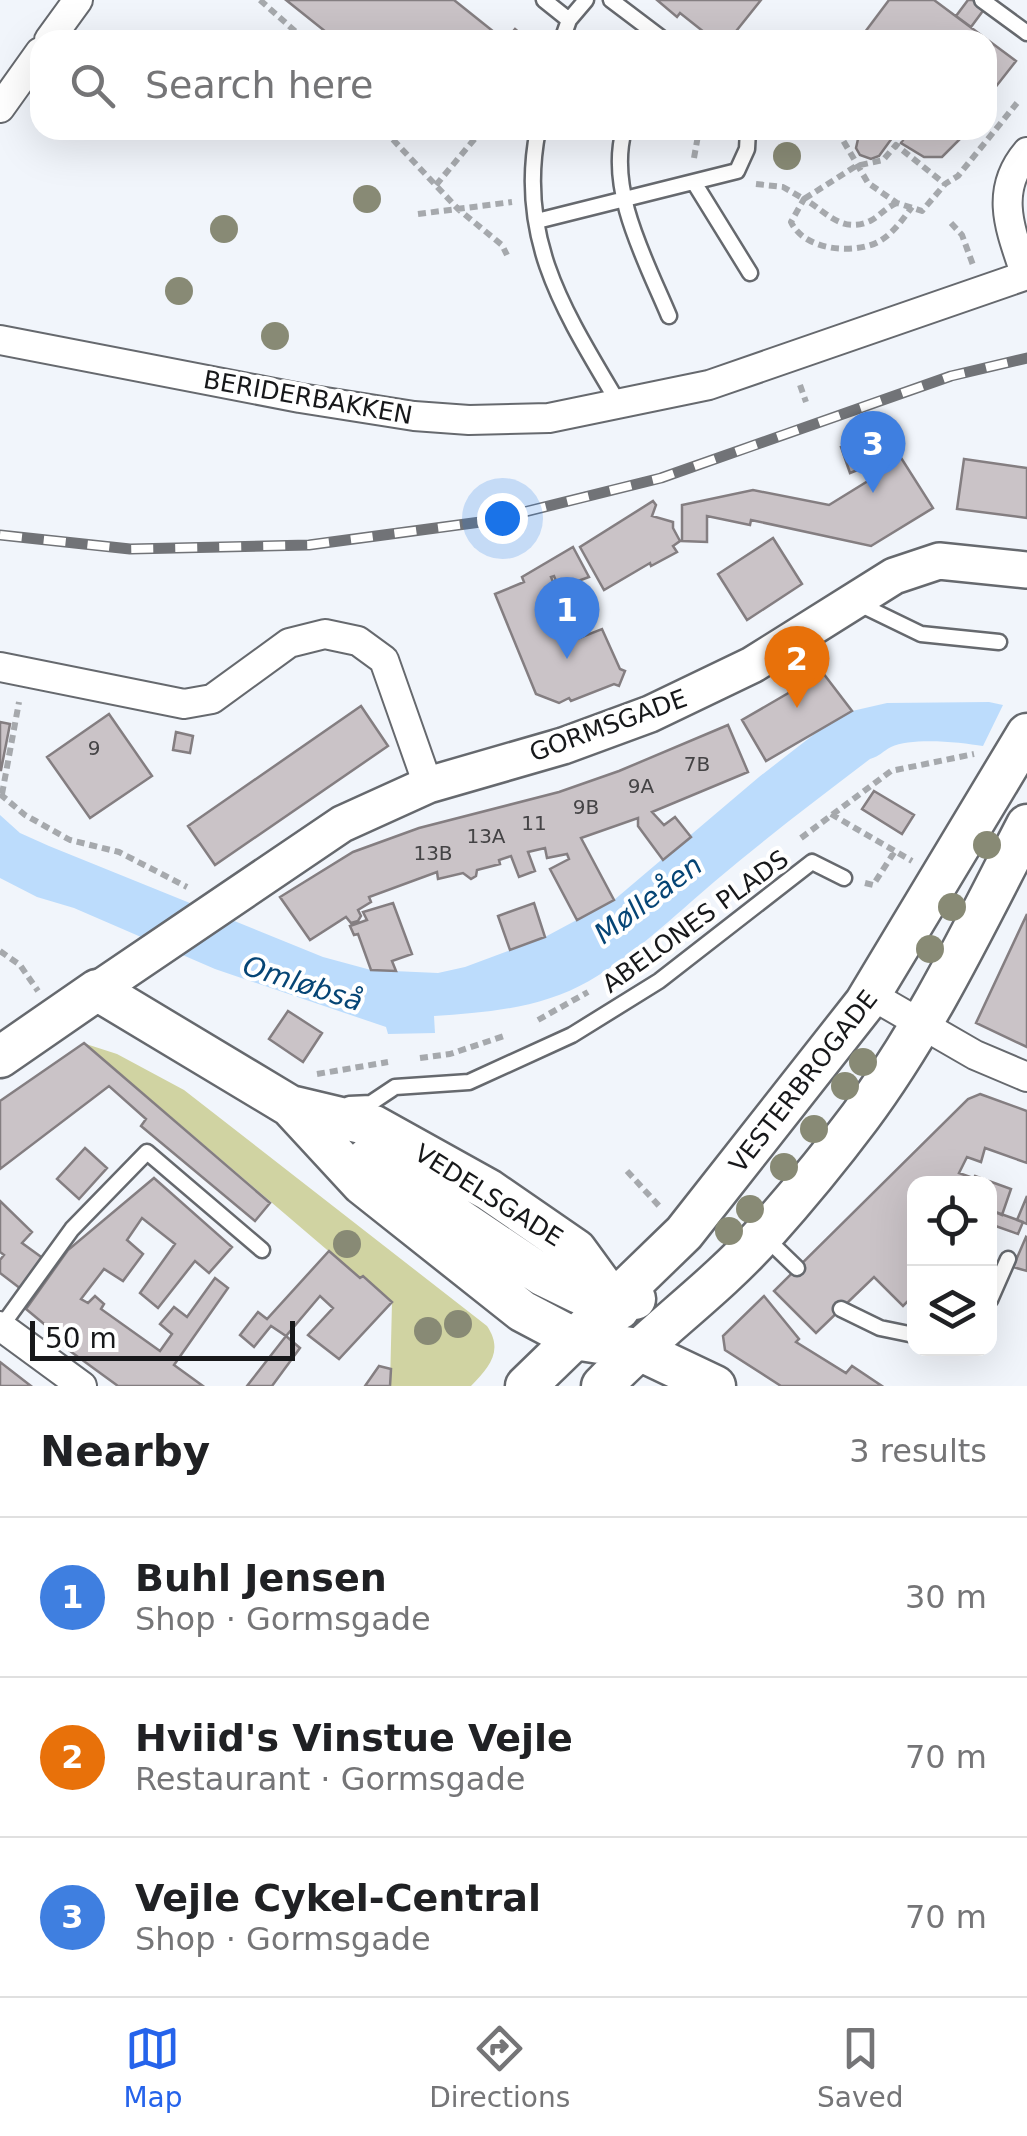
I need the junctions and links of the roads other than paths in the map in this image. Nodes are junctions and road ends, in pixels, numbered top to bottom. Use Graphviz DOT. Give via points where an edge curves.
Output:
graph roads {
  1 [pos="78,0"];
  2 [pos="544,0"];
  3 [pos="586,0"];
  4 [pos="611,0"];
  5 [pos="982,0"];
  6 [pos="569,20"];
  7 [pos="56,30"];
  8 [pos="566,30"];
  9 [pos="651,30"];
  10 [pos="1027,34"];
  11 [pos="30,66"];
  12 [pos="0,108"];
  13 [pos="537,140"];
  14 [pos="623,140"];
  15 [pos="747,140"];
  16 [pos="1027,152"];
  17 [pos="696,184"];
  18 [pos="626,200"];
  19 [pos="537,221"];
  20 [pos="750,274"];
  21 [pos="1026,275"];
  22 [pos="668,316"];
  23 [pos="0,340"];
  24 [pos="619,405"];
  25 [pos="1027,570"];
  26 [pos="855,602"];
  27 [pos="999,642"];
  28 [pos="12,670"];
  29 [pos="1019,748"];
  30 [pos="428,784"];
  31 [pos="1027,825"];
  32 [pos="844,878"];
  33 [pos="98,990"];
  34 [pos="871,995"];
  35 [pos="920,1025"];
  36 [pos="0,1057"];
  37 [pos="1027,1077"];
  38 [pos="290,1106"];
  39 [pos="762,1235"];
  40 [pos="262,1250"];
  41 [pos="1008,1260"];
  42 [pos="797,1268"];
  43 [pos="713,1284"];
  44 [pos="997,1284"];
  45 [pos="615,1300"];
  46 [pos="841,1309"];
  47 [pos="1,1326"];
  48 [pos="907,1334"];
  49 [pos="575,1339"];
  50 [pos="637,1348"];
  51 [pos="82,1386"];
  52 [pos="526,1386"];
  53 [pos="602,1386"];
  54 [pos="715,1386"];
  1 -- 7 [label="street"];
  2 -- 6 [label="lane"];
  3 -- 6 [label="lane"];
  4 -- 9 [label="lane"];
  5 -- 10 [label="lane"];
  6 -- 8 [label="lane"];
  11 -- 12 [label="street"];
  13 -- 19 [label="lane"];
  14 -- 18 [label="lane"];
  15 -- 17 [label="lane" via="737,171"];
  16 -- 21 [label="street" via="1013,168 1007,202"];
  17 -- 18 [label="lane"];
  17 -- 20 [label="lane"];
  18 -- 19 [label="lane"];
  18 -- 22 [label="lane"];
  19 -- 24 [label="lane" via="548,276"];
  21 -- 24 [label="street, BERIDERBAKKEN" via="709,385"];
  23 -- 24 [label="street, BERIDERBAKKEN" via="414,416 549,418"];
  25 -- 26 [label="street, GORMSGADE" via="939,561 894,576"];
  26 -- 27 [label="lane" via="922,634"];
  26 -- 30 [label="street, GORMSGADE" via="752,665 650,714"];
  28 -- 30 [label="street" via="184,704 212,700 289,643 325,634 358,641 384,660"];
  29 -- 34 [label="main road, VESTERBROGADE"];
  30 -- 33 [label="street, GORMSGADE" via="342,824"];
  31 -- 35 [label="main road"];
  32 -- 38 [label="lane, ABELONES PLADS" via="812,862 659,981 572,1035 469,1082 395,1087 371,1103"];
  33 -- 36 [label="main road"];
  33 -- 38 [label="main road"];
  34 -- 35 [label="street"];
  34 -- 45 [label="main road, VESTERBROGADE" via="684,1233"];
  35 -- 37 [label="street"];
  35 -- 39 [label="main road" via="862,1115"];
  38 -- 45 [label="main road" via="542,1275 579,1293"];
  38 -- 49 [label="main road" via="362,1184 522,1311"];
  39 -- 42 [label="lane"];
  39 -- 43 [label="main road"];
  40 -- 47 [label="lane" via="148,1152 72,1229"];
  41 -- 44 [label="lane"];
  43 -- 45 [label="main road" via="671,1297"];
  43 -- 50 [label="main road"];
  45 -- 49 [label="main road, VESTERBROGADE"];
  45 -- 50 [label="main road"];
  46 -- 48 [label="lane"];
  47 -- 51 [label="street"];
  49 -- 50 [label="main road"];
  49 -- 52 [label="main road, VESTERBROGADE"];
  50 -- 53 [label="main road"];
  50 -- 54 [label="main road"];
}
